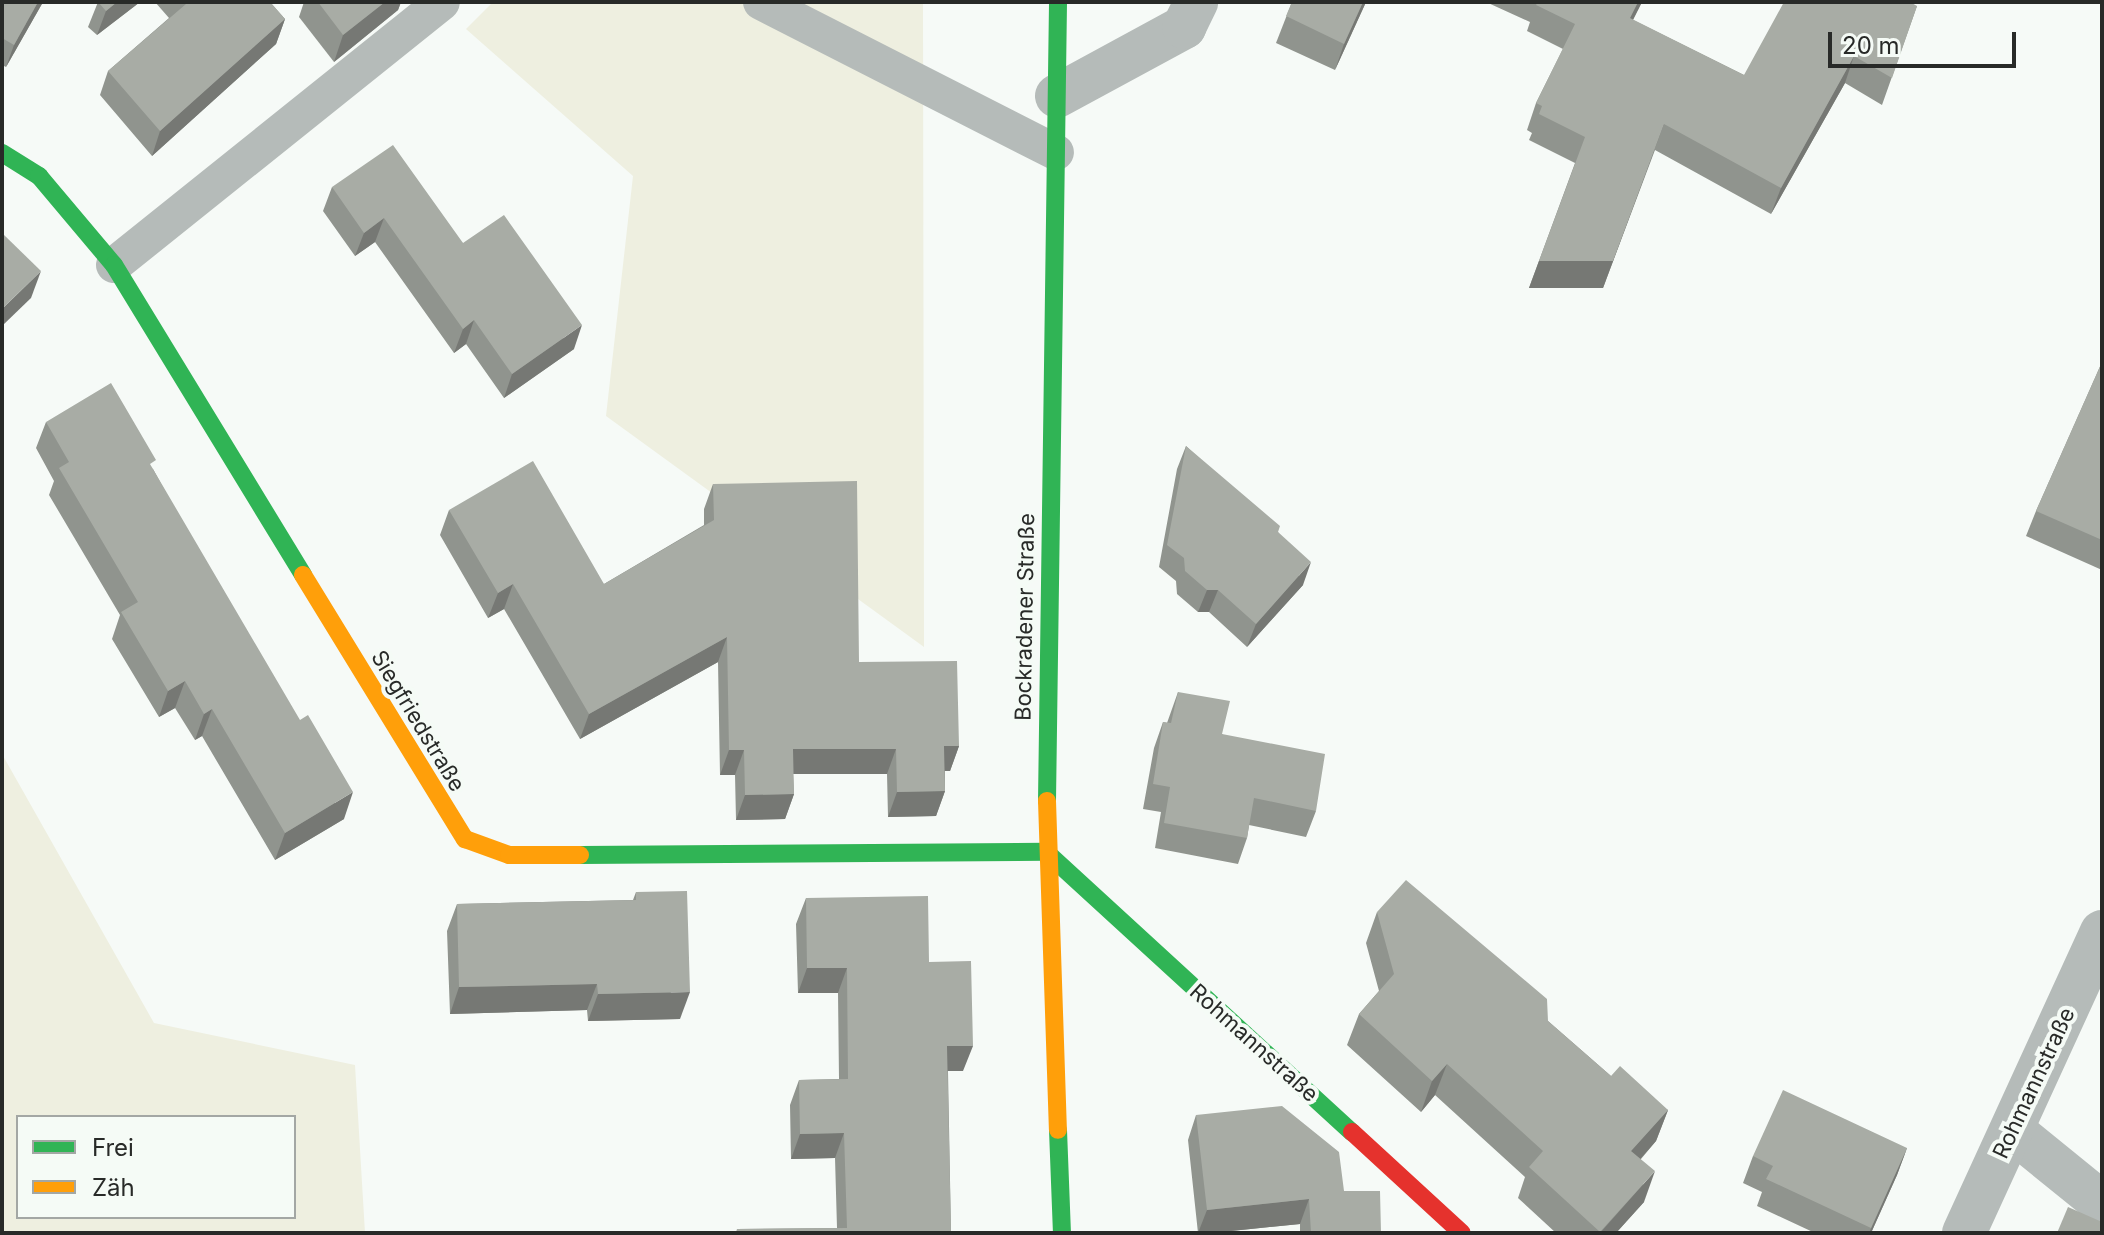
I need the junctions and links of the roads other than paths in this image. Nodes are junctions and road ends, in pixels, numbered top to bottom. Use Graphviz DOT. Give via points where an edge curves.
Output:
graph roads {
  1 [pos="442,2"];
  2 [pos="761,2"];
  3 [pos="1058,2"];
  4 [pos="1196,2"];
  5 [pos="1057,96"];
  6 [pos="1056,152"];
  7 [pos="2,153"];
  8 [pos="114,265"];
  9 [pos="1046,852"];
  10 [pos="2102,932"];
  11 [pos="2013,1131"];
  12 [pos="2102,1203"];
  13 [pos="1062,1233"];
  14 [pos="1462,1233"];
  15 [pos="1964,1233"];
  1 -- 8 [label="lane"];
  2 -- 6 [label="lane"];
  3 -- 5 [label="street, Bockradener Straße"];
  4 -- 5 [label="street" via="1184,27"];
  5 -- 6 [label="street, Bockradener Straße"];
  6 -- 9 [label="street, Bockradener Straße"];
  7 -- 8 [label="street, Siegfriedstraße" via="39,176"];
  8 -- 9 [label="street, Siegfriedstraße" via="465,839 509,855"];
  9 -- 13 [label="street, Bockradener Straße"];
  9 -- 14 [label="street, Rohmannstraße"];
  10 -- 11 [label="street, Rohmannstraße"];
  11 -- 12 [label="street"];
  11 -- 15 [label="street, Rohmannstraße"];
}
